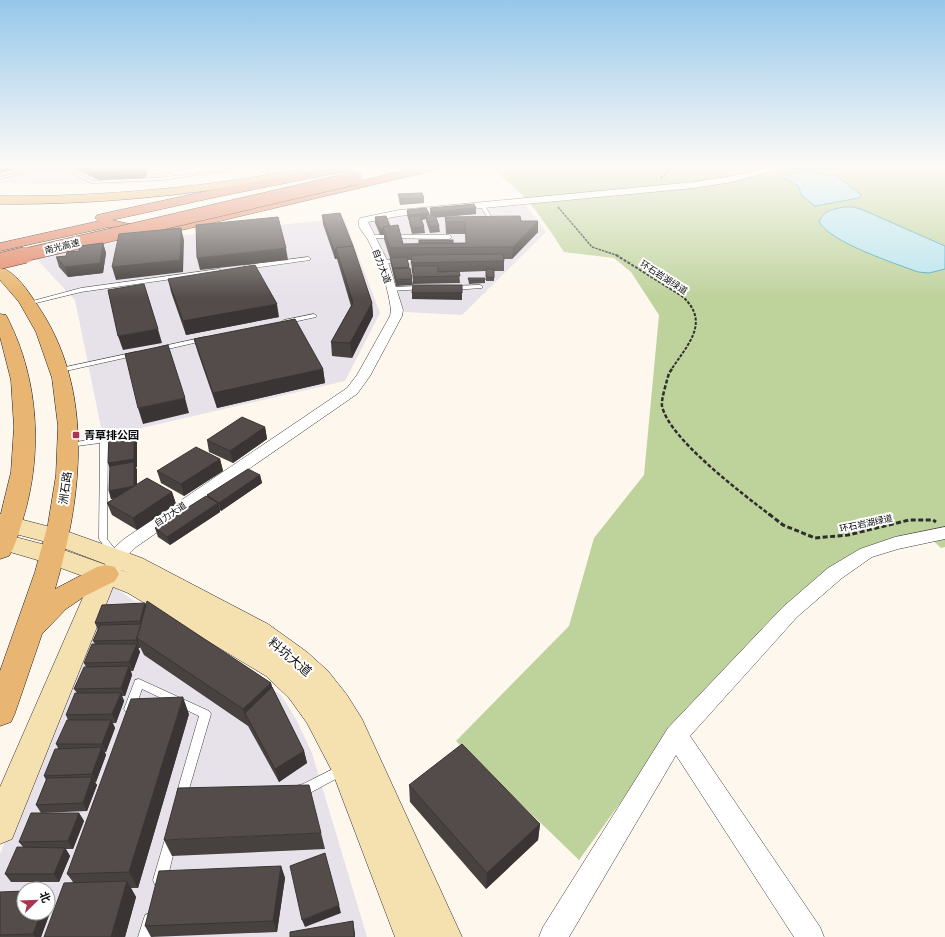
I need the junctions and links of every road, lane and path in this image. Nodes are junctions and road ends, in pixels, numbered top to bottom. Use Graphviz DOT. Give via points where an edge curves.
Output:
graph roads {
  1 [pos="139,211"];
  2 [pos="185,211"];
  3 [pos="201,211"];
  4 [pos="248,211"];
  5 [pos="429,211"];
  6 [pos="486,211"];
  7 [pos="562,211"];
  8 [pos="478,223"];
  9 [pos="449,236"];
  10 [pos="371,237"];
  11 [pos="0,241"];
  12 [pos="0,247"];
  13 [pos="0,253"];
  14 [pos="308,259"];
  15 [pos="0,261"];
  16 [pos="381,262"];
  17 [pos="428,262"];
  18 [pos="238,268"];
  19 [pos="222,270"];
  20 [pos="0,272"];
  21 [pos="480,287"];
  22 [pos="428,288"];
  23 [pos="443,288"];
  24 [pos="391,289"];
  25 [pos="28,303"];
  26 [pos="314,316"];
  27 [pos="0,319"];
  28 [pos="275,324"];
  29 [pos="214,338"];
  30 [pos="153,351"];
  31 [pos="145,352"];
  32 [pos="61,370"];
  33 [pos="68,445"];
  34 [pos="941,528"];
  35 [pos="2,536"];
  36 [pos="54,546"];
  37 [pos="112,566"];
  38 [pos="27,631"];
  39 [pos="0,713"];
  40 [pos="126,720"];
  41 [pos="676,735"];
  42 [pos="346,767"];
  43 [pos="289,790"];
  44 [pos="198,791"];
  45 [pos="183,792"];
  46 [pos="179,807"];
  47 [pos="0,827"];
  48 [pos="173,830"];
  49 [pos="157,891"];
  50 [pos="153,906"];
  51 [pos="145,937"];
  52 [pos="414,937"];
  53 [pos="443,937"];
  54 [pos="553,937"];
  55 [pos="810,937"];
  1 -- 11 [label="highway"];
  2 -- 13 [label="highway, 南光高速"];
  3 -- 15 [label="highway, 南光高速, bridge"];
  4 -- 12 [label="highway" via="161,231 147,232 109,222"];
  5 -- 10 [label="street, 自力大道" via="371,217 362,221"];
  6 -- 8 [label="lane" via="490,218"];
  7 -- 34 [label="path, 环石岩湖绿道" via="592,247 621,257 691,304 697,317 693,336 669,373 662,406 674,428 746,498 783,525 814,538 848,535 909,520 933,520"];
  9 -- 10 [label="lane"];
  10 -- 16 [label="street, 自力大道"];
  14 -- 18 [label="lane"];
  16 -- 17 [label="lane"];
  16 -- 24 [label="street, 自力大道"];
  19 -- 25 [label="lane" via="81,290"];
  20 -- 25 [label="main road, 洲石路"];
  21 -- 23 [label="lane"];
  22 -- 24 [label="lane"];
  24 -- 37 [label="street, 自力大道" via="397,306 396,316 356,387 135,539 121,551"];
  25 -- 32 [label="main road, 洲石路" via="53,348"];
  26 -- 28 [label="lane"];
  27 -- 35 [label="main road" via="13,348 24,414 19,492"];
  29 -- 30 [label="lane"];
  31 -- 32 [label="lane"];
  32 -- 33 [label="main road, 洲石路" via="66,391"];
  33 -- 36 [label="main road, 洲石路" via="68,478"];
  33 -- 37 [label="lane" via="104,440 103,539"];
  34 -- 41 [label="street" via="873,550 835,573 790,612"];
  35 -- 36 [label="street, 料坑大道"];
  36 -- 37 [label="street, 料坑大道"];
  36 -- 38 [label="main road, 洲石路"];
  37 -- 38 [label="main road" via="62,596"];
  37 -- 42 [label="street, 料坑大道" via="137,586 276,668 300,690 318,714"];
  37 -- 47 [label="street"];
  37 -- 53 [label="street, 料坑大道" via="150,572 279,645 318,680 336,704 358,742"];
  38 -- 39 [label="main road, 洲石路"];
  40 -- 45 [label="lane" via="139,683 205,714"];
  41 -- 54 [label="street"];
  41 -- 55 [label="street"];
  42 -- 43 [label="lane" via="304,790"];
  42 -- 52 [label="street, 料坑大道"];
  44 -- 45 [label="lane"];
  45 -- 46 [label="lane"];
  48 -- 49 [label="lane"];
  50 -- 51 [label="lane"];
}
